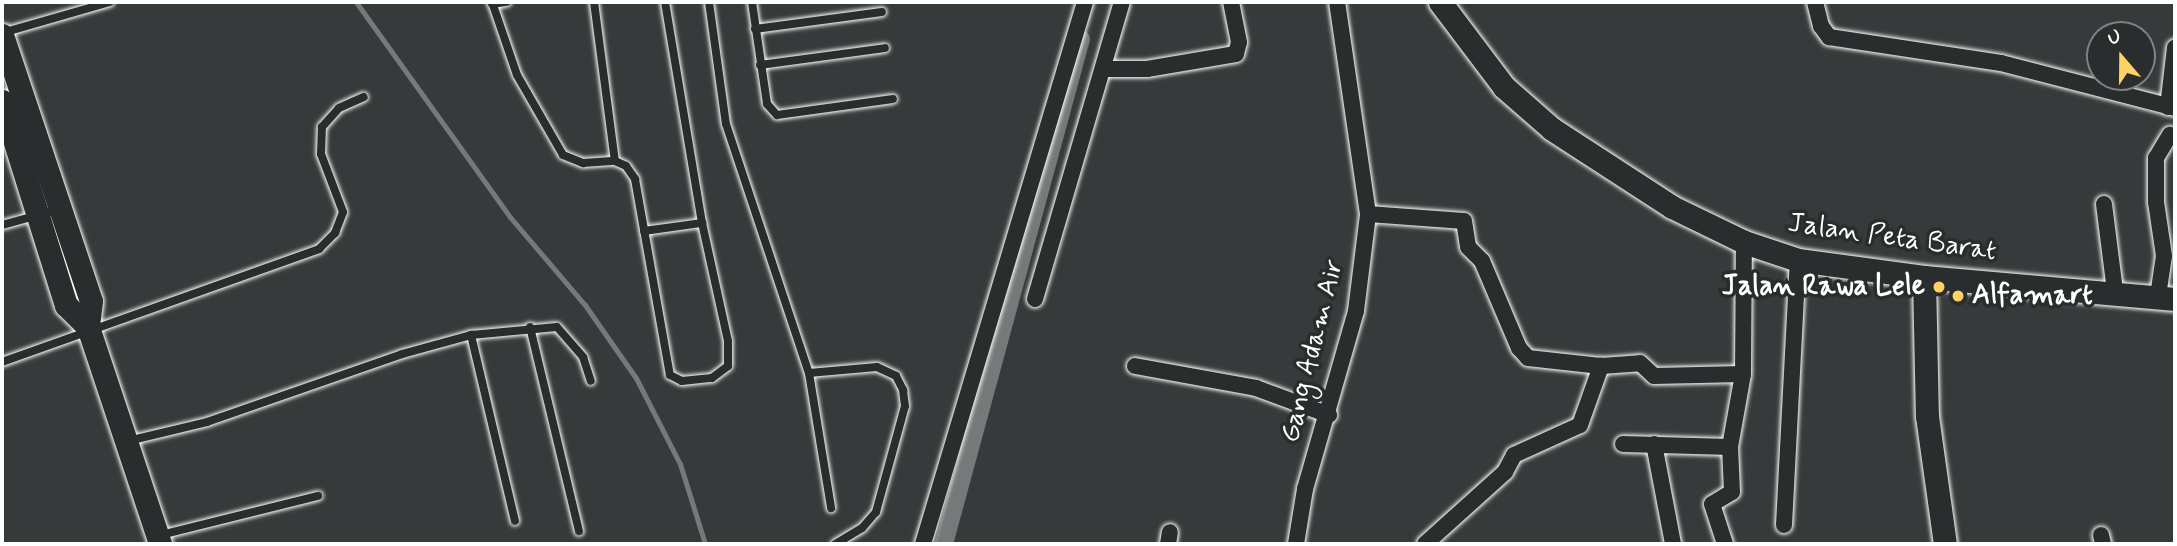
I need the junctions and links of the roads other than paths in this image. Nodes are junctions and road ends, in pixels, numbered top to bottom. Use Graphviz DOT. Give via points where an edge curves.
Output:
graph roads {
  1 [pos="110,2"];
  2 [pos="507,2"];
  3 [pos="594,2"];
  4 [pos="665,2"];
  5 [pos="709,2"];
  6 [pos="752,2"];
  7 [pos="1085,2"];
  8 [pos="1122,2"];
  9 [pos="1231,2"];
  10 [pos="1337,2"];
  11 [pos="1815,2"];
  12 [pos="492,3"];
  13 [pos="1445,3"];
  14 [pos="881,12"];
  15 [pos="755,29"];
  16 [pos="2,34"];
  17 [pos="2175,47"];
  18 [pos="885,48"];
  19 [pos="760,65"];
  20 [pos="1104,69"];
  21 [pos="364,97"];
  22 [pos="893,99"];
  23 [pos="2,101"];
  24 [pos="2172,108"];
  25 [pos="2170,135"];
  26 [pos="615,161"];
  27 [pos="2104,204"];
  28 [pos="60,209"];
  29 [pos="1368,214"];
  30 [pos="37,217"];
  31 [pos="702,223"];
  32 [pos="2,225"];
  33 [pos="644,231"];
  34 [pos="1745,242"];
  35 [pos="1798,260"];
  36 [pos="1924,278"];
  37 [pos="2115,291"];
  38 [pos="2167,297"];
  39 [pos="1035,299"];
  40 [pos="530,327"];
  41 [pos="89,330"];
  42 [pos="471,335"];
  43 [pos="2,362"];
  44 [pos="1135,366"];
  45 [pos="1601,366"];
  46 [pos="808,373"];
  47 [pos="1743,374"];
  48 [pos="591,381"];
  49 [pos="1329,415"];
  50 [pos="126,442"];
  51 [pos="1623,444"];
  52 [pos="1654,444"];
  53 [pos="1730,447"];
  54 [pos="318,496"];
  55 [pos="831,508"];
  56 [pos="515,521"];
  57 [pos="1784,525"];
  58 [pos="579,531"];
  59 [pos="159,540"];
  60 [pos="835,544"];
  61 [pos="923,544"];
  62 [pos="1296,544"];
  63 [pos="1425,544"];
  64 [pos="1673,544"];
  65 [pos="1725,544"];
  66 [pos="1945,544"];
  1 -- 16 [label="lane"];
  2 -- 12 [label="lane"];
  3 -- 26 [label="lane"];
  4 -- 31 [label="lane"];
  5 -- 46 [label="lane" via="726,124"];
  6 -- 15 [label="lane"];
  7 -- 61 [label="street"];
  8 -- 20 [label="street"];
  9 -- 20 [label="street" via="1240,42 1236,54 1147,69"];
  10 -- 29 [label="street, Gang Adam Air"];
  11 -- 24 [label="street" via="1829,37 2001,63"];
  12 -- 26 [label="lane" via="517,75 563,155 583,163"];
  13 -- 34 [label="main road, Jalan Peta Barat" via="1504,86 1552,129 1672,207"];
  14 -- 15 [label="lane"];
  15 -- 19 [label="lane"];
  16 -- 28 [label="main road"];
  17 -- 24 [label="street"];
  18 -- 19 [label="lane"];
  19 -- 22 [label="lane" via="767,104 777,115"];
  20 -- 39 [label="street"];
  21 -- 41 [label="lane" via="339,108 322,127 321,155 343,212 335,233 319,249"];
  23 -- 30 [label="main road"];
  25 -- 38 [label="street" via="2157,158 2156,202"];
  26 -- 33 [label="lane" via="626,166 635,179"];
  27 -- 37 [label="street"];
  28 -- 30 [label="lane"];
  28 -- 41 [label="main road" via="91,301"];
  29 -- 45 [label="street" via="1464,221 1468,247 1482,261 1519,348 1528,358"];
  29 -- 49 [label="street, Gang Adam Air" via="1356,311"];
  30 -- 32 [label="lane"];
  30 -- 41 [label="main road" via="66,305"];
  31 -- 33 [label="lane"];
  31 -- 33 [label="lane" via="728,341 728,366 712,378 682,381 670,375"];
  34 -- 35 [label="main road, Jalan Peta Barat"];
  34 -- 47 [label="street"];
  35 -- 36 [label="main road, Jalan Peta Barat"];
  35 -- 57 [label="street"];
  36 -- 37 [label="main road, Jalan Peta Barat"];
  36 -- 66 [label="main road" via="1927,416"];
  37 -- 38 [label="main road, Jalan Peta Barat"];
  40 -- 42 [label="lane"];
  40 -- 48 [label="lane" via="557,327 583,357"];
  40 -- 58 [label="lane"];
  41 -- 43 [label="lane"];
  41 -- 50 [label="main road"];
  42 -- 50 [label="lane" via="402,354 207,422"];
  42 -- 56 [label="lane"];
  44 -- 49 [label="street" via="1256,388"];
  45 -- 47 [label="street" via="1640,363 1654,376"];
  45 -- 63 [label="street" via="1580,425 1521,451 1505,472"];
  46 -- 55 [label="lane"];
  46 -- 60 [label="lane" via="877,367 896,376 903,390 905,407 876,512 862,528"];
  47 -- 53 [label="street"];
  49 -- 62 [label="street, Gang Adam Air" via="1305,489"];
  50 -- 59 [label="main road"];
  51 -- 52 [label="street"];
  52 -- 53 [label="street"];
  52 -- 64 [label="street"];
  53 -- 65 [label="street" via="1732,492 1714,501 1712,509"];
  54 -- 59 [label="lane"];
}
